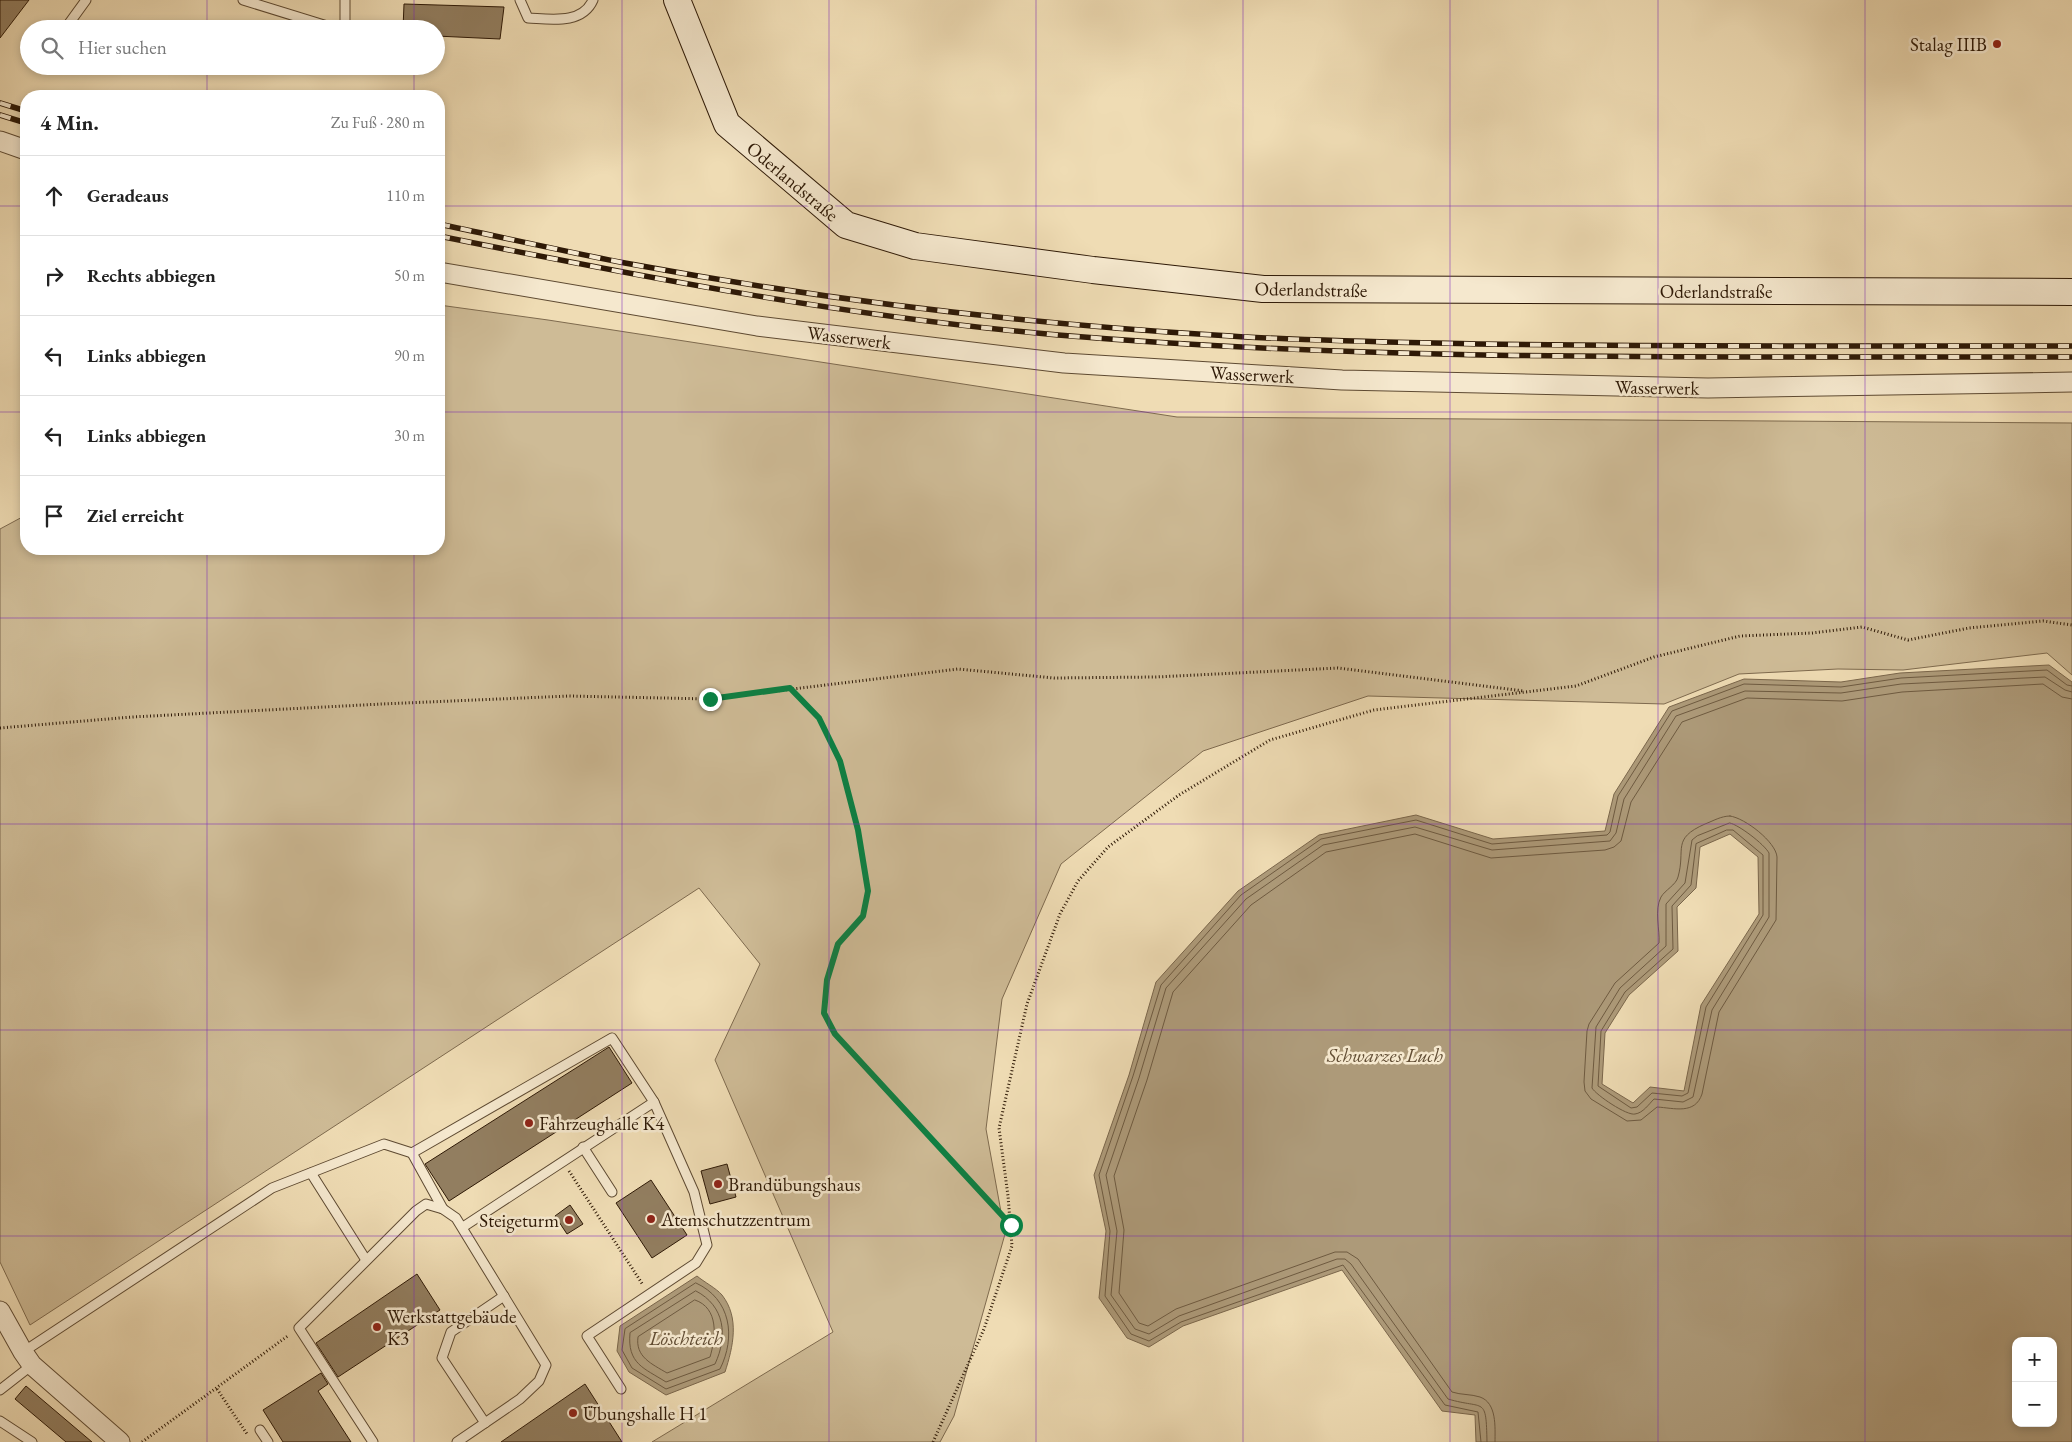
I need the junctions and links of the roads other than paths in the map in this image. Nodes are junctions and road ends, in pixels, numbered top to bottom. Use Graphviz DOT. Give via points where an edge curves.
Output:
graph roads {
  1 [pos="86,0"];
  2 [pos="242,0"];
  3 [pos="345,0"];
  4 [pos="520,0"];
  5 [pos="593,0"];
  6 [pos="677,0"];
  7 [pos="72,20"];
  8 [pos="308,20"];
  9 [pos="345,20"];
  10 [pos="0,142"];
  11 [pos="20,148"];
  12 [pos="445,273"];
  13 [pos="2072,292"];
  14 [pos="2072,382"];
  15 [pos="654,1102"];
  16 [pos="583,1147"];
  17 [pos="412,1153"];
  18 [pos="311,1173"];
  19 [pos="612,1192"];
  20 [pos="443,1208"];
  21 [pos="462,1227"];
  22 [pos="366,1260"];
  23 [pos="504,1296"];
  24 [pos="0,1311"];
  25 [pos="27,1359"];
  26 [pos="621,1389"];
  27 [pos="0,1390"];
  28 [pos="0,1421"];
  29 [pos="485,1423"];
  30 [pos="260,1430"];
  31 [pos="32,1442"];
  32 [pos="120,1442"];
  33 [pos="268,1442"];
  34 [pos="373,1442"];
  35 [pos="457,1442"];
  1 -- 7 [label="lane"];
  2 -- 8 [label="lane"];
  3 -- 9 [label="lane"];
  4 -- 5 [label="lane" via="528,18 569,19 589,8"];
  6 -- 13 [label="street, Oderlandstraße" via="727,124 846,225 915,246 1263,290"];
  10 -- 11 [label="street"];
  12 -- 14 [label="street, Wasserwerk" via="757,326 1064,364 1342,380 1708,388"];
  15 -- 16 [label="lane"];
  15 -- 17 [label="lane" via="612,1038"];
  15 -- 26 [label="lane" via="694,1192 707,1245 696,1263 587,1336"];
  16 -- 19 [label="lane"];
  16 -- 21 [label="lane"];
  17 -- 18 [label="lane" via="384,1144"];
  17 -- 20 [label="lane"];
  18 -- 22 [label="lane"];
  18 -- 25 [label="lane" via="272,1188"];
  20 -- 21 [label="lane"];
  20 -- 22 [label="lane" via="426,1204"];
  21 -- 23 [label="lane"];
  22 -- 34 [label="lane" via="298,1328"];
  23 -- 29 [label="lane" via="546,1366 539,1381 520,1399"];
  23 -- 29 [label="lane" via="451,1332 442,1358"];
  24 -- 25 [label="street"];
  25 -- 27 [label="lane"];
  25 -- 32 [label="street"];
  28 -- 31 [label="lane"];
  29 -- 35 [label="lane"];
  30 -- 33 [label="lane"];
}
